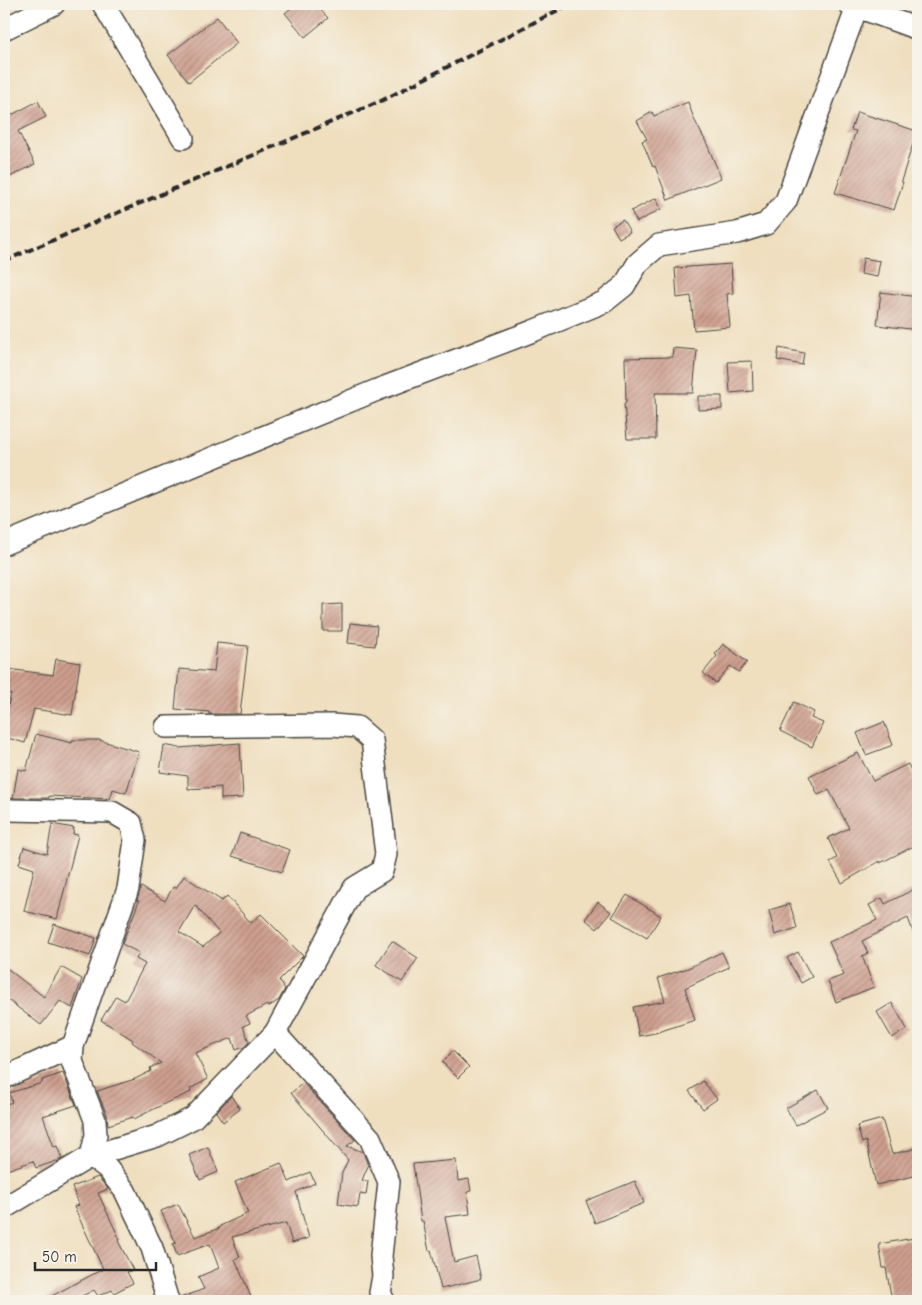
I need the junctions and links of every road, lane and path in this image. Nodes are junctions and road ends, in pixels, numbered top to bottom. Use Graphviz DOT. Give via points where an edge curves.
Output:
graph roads {
  1 [pos="54,4"];
  2 [pos="102,4"];
  3 [pos="853,5"];
  4 [pos="4,29"];
  5 [pos="918,29"];
  6 [pos="183,138"];
  7 [pos="4,544"];
  8 [pos="166,727"];
  9 [pos="8,810"];
  10 [pos="275,1033"];
  11 [pos="73,1046"];
  12 [pos="4,1078"];
  13 [pos="91,1156"];
  14 [pos="4,1208"];
  15 [pos="168,1301"];
  16 [pos="384,1301"];
  1 -- 4 [label="street"];
  2 -- 6 [label="street"];
  3 -- 5 [label="street"];
  3 -- 7 [label="street" via="786,201 766,224 737,233 659,245 638,263 624,286 604,302 377,390"];
  8 -- 10 [label="street" via="357,727 372,740 386,854 382,871 354,888"];
  9 -- 11 [label="street" via="112,812 131,822 135,840 128,889"];
  10 -- 13 [label="street" via="193,1118 157,1136"];
  10 -- 16 [label="street" via="370,1138 389,1182 380,1256 383,1276 380,1293"];
  11 -- 12 [label="street"];
  11 -- 13 [label="street" via="72,1061 95,1120 96,1135"];
  13 -- 14 [label="street"];
  13 -- 15 [label="street" via="107,1168 125,1191 152,1248"];
}
